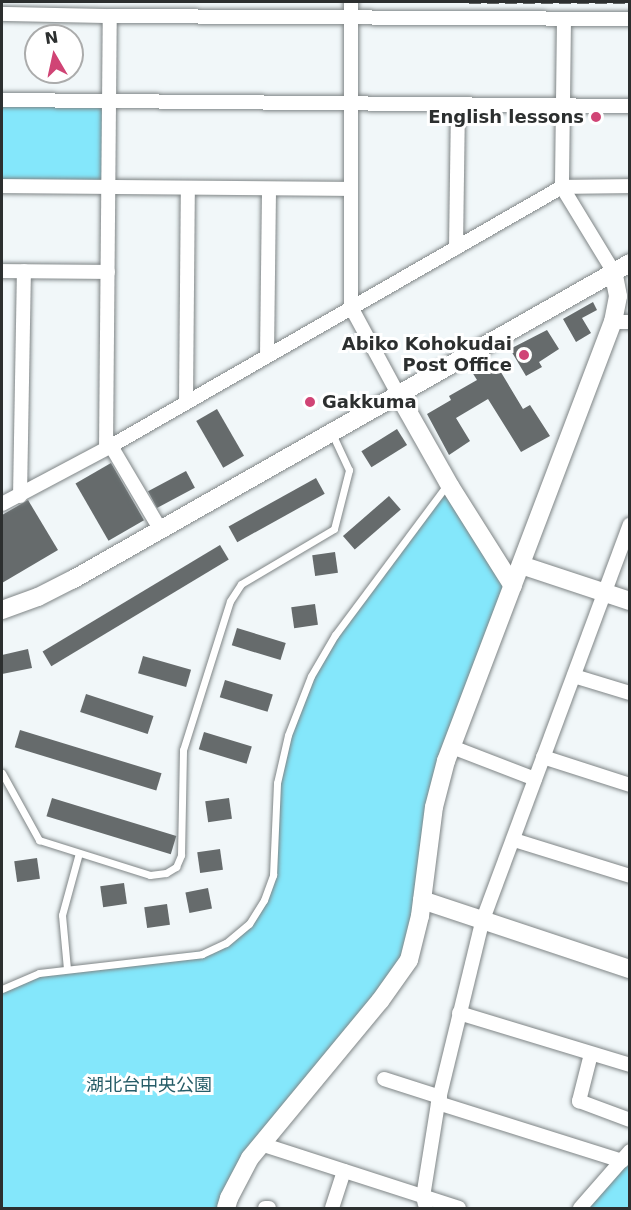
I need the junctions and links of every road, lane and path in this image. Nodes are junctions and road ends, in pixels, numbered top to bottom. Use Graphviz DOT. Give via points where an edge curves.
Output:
graph roads {
  1 [pos="351,2"];
  2 [pos="2,14"];
  3 [pos="110,16"];
  4 [pos="351,18"];
  5 [pos="564,19"];
  6 [pos="630,19"];
  7 [pos="2,100"];
  8 [pos="109,101"];
  9 [pos="351,103"];
  10 [pos="458,105"];
  11 [pos="565,105"];
  12 [pos="630,106"];
  13 [pos="2,186"];
  14 [pos="630,186"];
  15 [pos="108,187"];
  16 [pos="562,187"];
  17 [pos="188,188"];
  18 [pos="269,189"];
  19 [pos="351,189"];
  20 [pos="456,249"];
  21 [pos="621,267"];
  22 [pos="2,271"];
  23 [pos="24,271"];
  24 [pos="108,272"];
  25 [pos="351,307"];
  26 [pos="621,322"];
  27 [pos="267,355"];
  28 [pos="398,394"];
  29 [pos="186,402"];
  30 [pos="331,431"];
  31 [pos="109,447"];
  32 [pos="448,483"];
  33 [pos="20,496"];
  34 [pos="2,504"];
  35 [pos="630,525"];
  36 [pos="160,528"];
  37 [pos="521,565"];
  38 [pos="513,586"];
  39 [pos="604,593"];
  40 [pos="630,601"];
  41 [pos="2,610"];
  42 [pos="574,676"];
  43 [pos="630,693"];
  44 [pos="452,747"];
  45 [pos="543,757"];
  46 [pos="2,773"];
  47 [pos="536,779"];
  48 [pos="630,785"];
  49 [pos="513,840"];
  50 [pos="79,852"];
  51 [pos="630,876"];
  52 [pos="422,900"];
  53 [pos="482,922"];
  54 [pos="67,969"];
  55 [pos="630,969"];
  56 [pos="2,989"];
  57 [pos="459,1013"];
  58 [pos="591,1054"];
  59 [pos="630,1065"];
  60 [pos="384,1078"];
  61 [pos="439,1100"];
  62 [pos="630,1120"];
  63 [pos="261,1144"];
  64 [pos="626,1156"];
  65 [pos="344,1171"];
  66 [pos="424,1203"];
  67 [pos="226,1209"];
  68 [pos="265,1209"];
  69 [pos="269,1209"];
  70 [pos="332,1209"];
  71 [pos="459,1209"];
  72 [pos="580,1209"];
  1 -- 4 [label="street"];
  2 -- 3 [label="street"];
  3 -- 4 [label="street"];
  3 -- 8 [label="street"];
  4 -- 5 [label="street"];
  4 -- 9 [label="street"];
  5 -- 6 [label="street"];
  5 -- 11 [label="street"];
  7 -- 8 [label="street"];
  8 -- 9 [label="street"];
  8 -- 15 [label="street"];
  9 -- 10 [label="street"];
  9 -- 19 [label="street"];
  10 -- 11 [label="street"];
  10 -- 20 [label="street"];
  11 -- 12 [label="street"];
  11 -- 16 [label="street"];
  13 -- 15 [label="street"];
  14 -- 16 [label="street"];
  15 -- 17 [label="street"];
  15 -- 24 [label="street"];
  16 -- 20 [label="street"];
  16 -- 21 [label="street"];
  17 -- 18 [label="street"];
  17 -- 29 [label="street"];
  18 -- 19 [label="street"];
  18 -- 27 [label="street"];
  19 -- 25 [label="street"];
  20 -- 25 [label="street"];
  21 -- 26 [label="street"];
  21 -- 28 [label="street"];
  22 -- 23 [label="street"];
  23 -- 24 [label="street"];
  23 -- 33 [label="street"];
  24 -- 31 [label="street"];
  25 -- 27 [label="street"];
  25 -- 28 [label="street"];
  26 -- 37 [label="street"];
  27 -- 29 [label="street"];
  28 -- 30 [label="street"];
  28 -- 32 [label="street"];
  29 -- 31 [label="street"];
  30 -- 36 [label="street"];
  30 -- 50 [label="lane" via="349,470 334,529 241,584 230,601 183,750 180,862 166,873 150,875"];
  31 -- 33 [label="street"];
  31 -- 36 [label="street"];
  32 -- 38 [label="street"];
  32 -- 54 [label="lane" via="335,635 298,703 277,783 273,875 257,914 237,935 202,954"];
  33 -- 34 [label="street"];
  35 -- 39 [label="street"];
  36 -- 41 [label="street" via="72,580"];
  37 -- 38 [label="street"];
  37 -- 39 [label="street"];
  38 -- 44 [label="street"];
  39 -- 40 [label="street"];
  39 -- 42 [label="street"];
  42 -- 43 [label="street"];
  42 -- 45 [label="street"];
  44 -- 47 [label="street"];
  44 -- 52 [label="street" via="434,807"];
  45 -- 47 [label="street"];
  45 -- 48 [label="street"];
  46 -- 50 [label="lane" via="35,836"];
  47 -- 49 [label="street"];
  49 -- 51 [label="street"];
  49 -- 53 [label="street"];
  50 -- 54 [label="lane" via="62,915"];
  52 -- 53 [label="street"];
  52 -- 63 [label="street" via="408,960 380,1001"];
  53 -- 55 [label="street"];
  53 -- 57 [label="street"];
  54 -- 56 [label="lane" via="30,975"];
  57 -- 58 [label="street"];
  57 -- 61 [label="street"];
  58 -- 59 [label="street"];
  58 -- 62 [label="street" via="579,1101"];
  60 -- 61 [label="street"];
  61 -- 64 [label="street"];
  61 -- 66 [label="street"];
  63 -- 65 [label="street"];
  63 -- 67 [label="street" via="237,1181"];
  64 -- 72 [label="street"];
  65 -- 66 [label="street"];
  65 -- 70 [label="street"];
  66 -- 71 [label="street"];
  68 -- 69 [label="street"];
}
